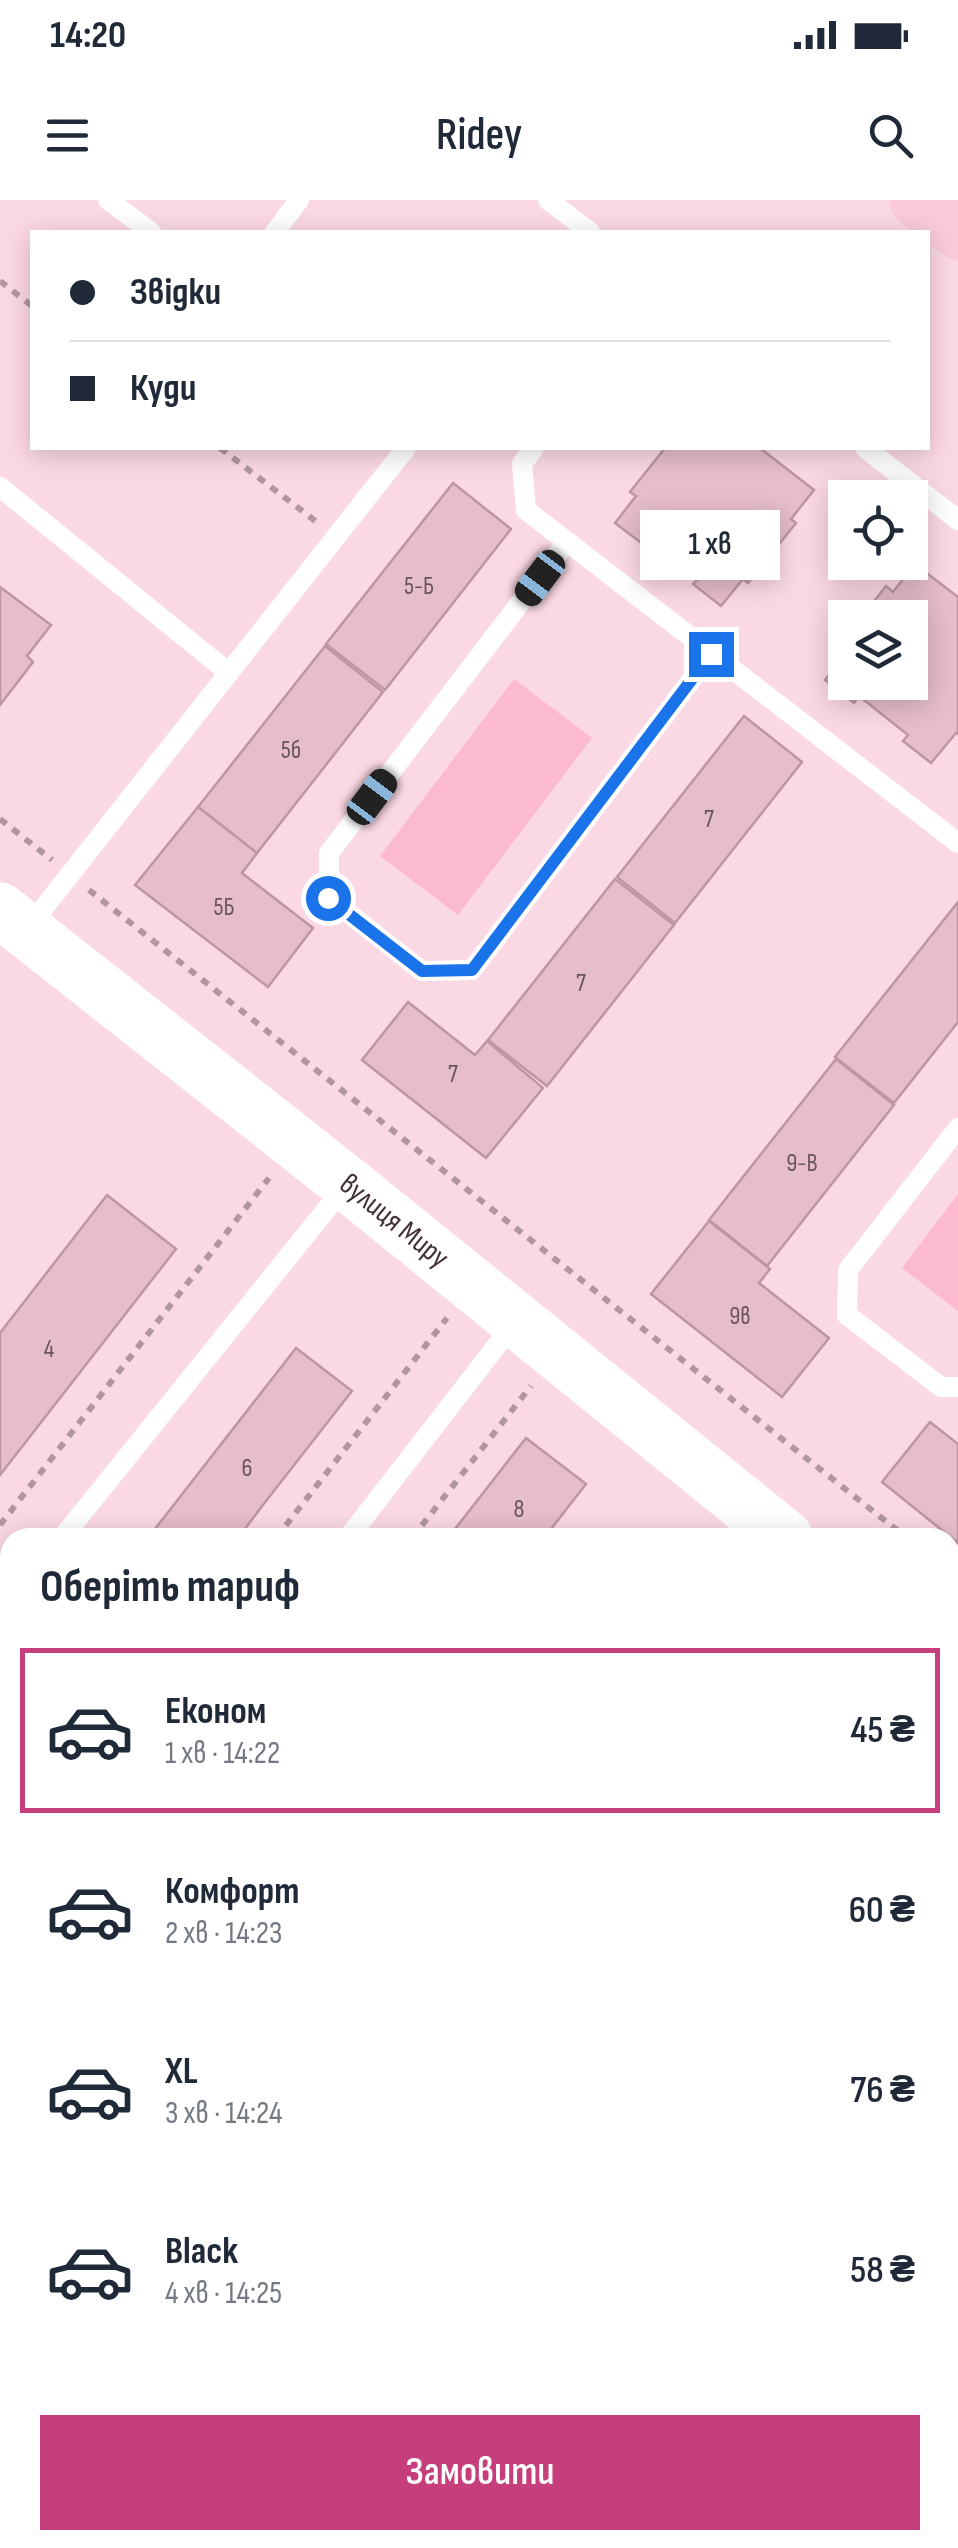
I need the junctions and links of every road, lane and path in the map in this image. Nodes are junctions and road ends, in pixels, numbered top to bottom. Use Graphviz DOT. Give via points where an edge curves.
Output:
graph roads {
  1 [pos="108,200"];
  2 [pos="299,200"];
  3 [pos="548,200"];
  4 [pos="917,200"];
  5 [pos="148,230"];
  6 [pos="276,230"];
  7 [pos="582,230"];
  8 [pos="958,232"];
  9 [pos="0,281"];
  10 [pos="30,304"];
  11 [pos="223,450"];
  12 [pos="404,450"];
  13 [pos="532,450"];
  14 [pos="868,450"];
  15 [pos="0,487"];
  16 [pos="958,520"];
  17 [pos="335,537"];
  18 [pos="566,543"];
  19 [pos="711,654"];
  20 [pos="229,673"];
  21 [pos="0,820"];
  22 [pos="958,843"];
  23 [pos="70,874"];
  24 [pos="13,920"];
  25 [pos="958,1128"];
  26 [pos="274,1171"];
  27 [pos="348,1184"];
  28 [pos="450,1313"];
  29 [pos="516,1320"];
  30 [pos="535,1381"];
  31 [pos="958,1387"];
  32 [pos="0,1525"];
  33 [pos="70,1528"];
  34 [pos="284,1528"];
  35 [pos="356,1528"];
  36 [pos="420,1528"];
  37 [pos="774,1528"];
  38 [pos="895,1528"];
  1 -- 5 [label="lane"];
  2 -- 6 [label="lane"];
  3 -- 7 [label="lane"];
  4 -- 8 [label="main road"];
  9 -- 10 [label="path"];
  11 -- 17 [label="path"];
  12 -- 17 [label="lane"];
  13 -- 18 [label="lane" via="522,464 526,510"];
  14 -- 16 [label="lane"];
  15 -- 20 [label="lane"];
  17 -- 20 [label="lane"];
  18 -- 19 [label="lane"];
  18 -- 19 [label="lane" via="330,853 328,898 422,971 472,970"];
  19 -- 22 [label="lane"];
  20 -- 23 [label="lane"];
  21 -- 23 [label="path"];
  23 -- 24 [label="lane"];
  23 -- 38 [label="path"];
  24 -- 27 [label="street, вулиця Миру"];
  25 -- 31 [label="lane" via="848,1270 847,1315 941,1387"];
  26 -- 32 [label="path"];
  27 -- 29 [label="street, вулиця Миру"];
  27 -- 33 [label="lane"];
  28 -- 34 [label="path"];
  29 -- 35 [label="lane"];
  29 -- 37 [label="street, вулиця Миру"];
  30 -- 36 [label="path"];
}
